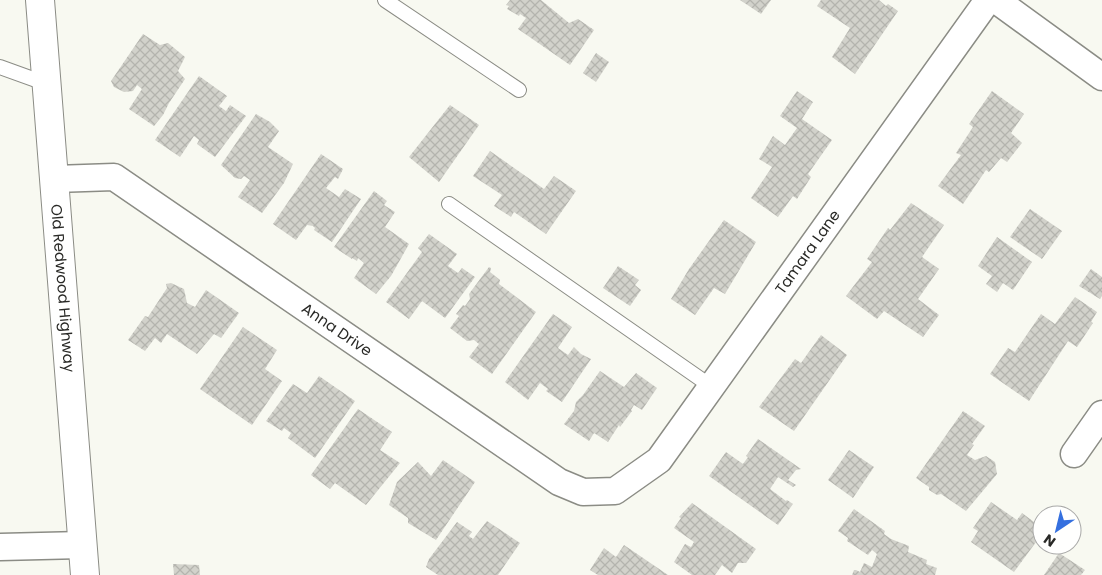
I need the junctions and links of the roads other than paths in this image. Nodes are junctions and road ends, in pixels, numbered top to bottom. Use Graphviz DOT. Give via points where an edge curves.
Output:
graph roads {
  1 [pos="40,0"];
  2 [pos="385,0"];
  3 [pos="988,0"];
  4 [pos="996,0"];
  5 [pos="0,67"];
  6 [pos="1102,77"];
  7 [pos="47,84"];
  8 [pos="519,90"];
  9 [pos="54,178"];
  10 [pos="449,204"];
  11 [pos="712,387"];
  12 [pos="1102,414"];
  13 [pos="1074,454"];
  14 [pos="615,491"];
  15 [pos="82,545"];
  16 [pos="0,547"];
  17 [pos="85,575"];
  1 -- 7 [label="main road, Old Redwood Highway"];
  2 -- 8 [label="lane"];
  3 -- 11 [label="street, Tamara Lane"];
  4 -- 6 [label="street"];
  5 -- 7 [label="lane"];
  7 -- 9 [label="main road, Old Redwood Highway"];
  9 -- 14 [label="street, Anna Drive" via="114,178 559,482 583,492"];
  9 -- 15 [label="main road, Old Redwood Highway"];
  10 -- 11 [label="lane"];
  11 -- 14 [label="street, Tamara Lane" via="659,460"];
  12 -- 13 [label="street"];
  15 -- 16 [label="street"];
  15 -- 17 [label="main road, Old Redwood Highway"];
}
